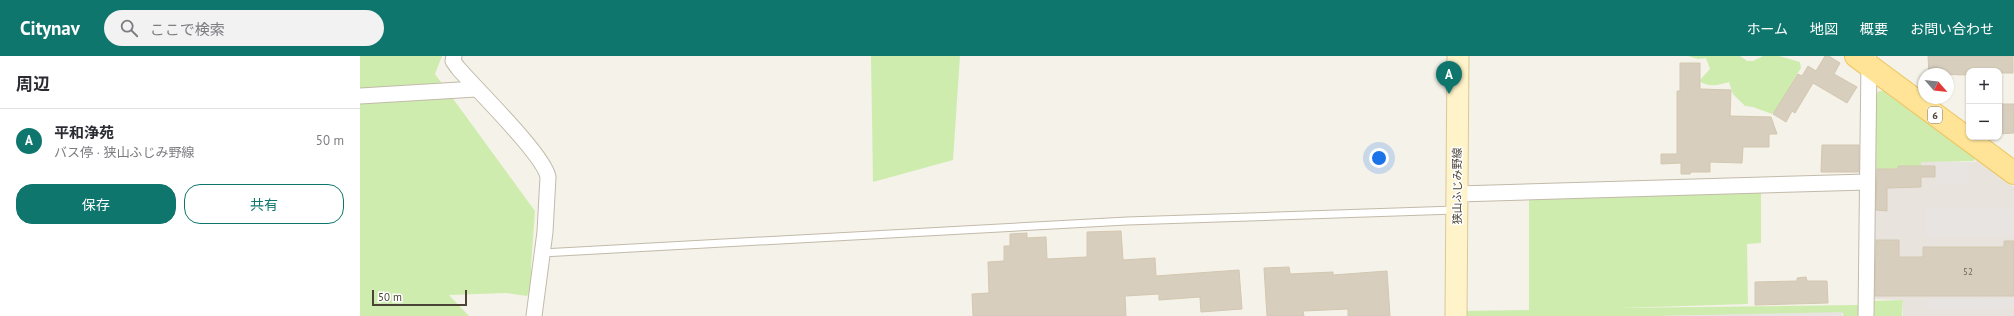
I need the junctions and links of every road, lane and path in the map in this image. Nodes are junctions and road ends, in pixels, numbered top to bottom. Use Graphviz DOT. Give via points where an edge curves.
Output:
graph roads {
  1 [pos="454,56"];
  2 [pos="1458,56"];
  3 [pos="1864,59"];
  4 [pos="476,89"];
  5 [pos="360,96"];
  6 [pos="2014,174"];
  7 [pos="1867,182"];
  8 [pos="1457,202"];
  9 [pos="542,253"];
  10 [pos="534,316"];
  11 [pos="1456,316"];
  12 [pos="1866,316"];
  1 -- 4 [label="street" via="453,61"];
  2 -- 8 [label="main road, 狭山ふじみ野線"];
  3 -- 6 [label="main road, 6"];
  3 -- 7 [label="street"];
  4 -- 5 [label="street"];
  4 -- 9 [label="street" via="522,139 546,170 548,177"];
  7 -- 8 [label="street"];
  7 -- 12 [label="street"];
  8 -- 9 [label="lane"];
  8 -- 11 [label="main road, 狭山ふじみ野線"];
  9 -- 10 [label="street"];
}
